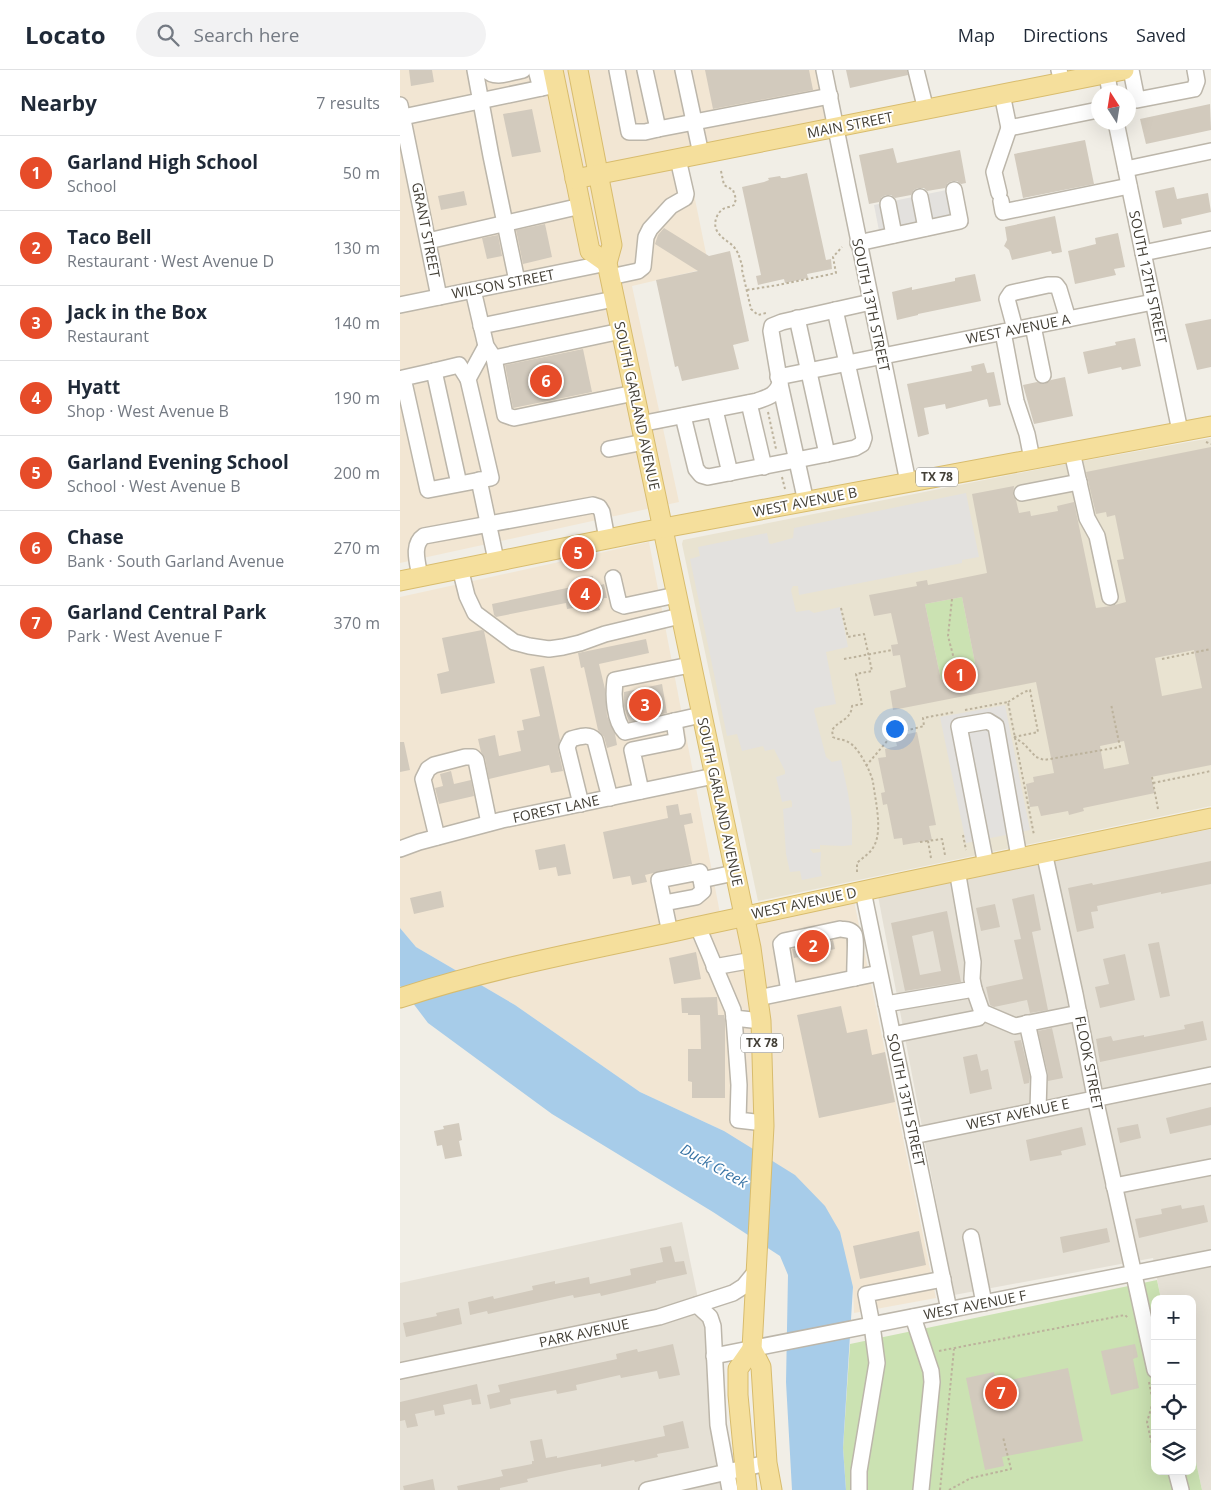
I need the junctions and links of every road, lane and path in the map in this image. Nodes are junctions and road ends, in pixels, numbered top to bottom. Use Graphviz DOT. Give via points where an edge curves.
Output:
graph roads {
  1 [pos="475,70"];
  2 [pos="486,70"];
  3 [pos="523,70"];
  4 [pos="536,70"];
  5 [pos="578,70"];
  6 [pos="617,70"];
  7 [pos="645,70"];
  8 [pos="684,70"];
  9 [pos="824,70"];
  10 [pos="916,70"];
  11 [pos="1131,70"];
  12 [pos="1195,70"];
  13 [pos="1112,71"];
  14 [pos="1061,76"];
  15 [pos="550,81"];
  16 [pos="1111,85"];
  17 [pos="1132,85"];
  18 [pos="1002,94"];
  19 [pos="830,96"];
  20 [pos="1136,99"];
  21 [pos="481,102"];
  22 [pos="926,110"];
  23 [pos="401,111"];
  24 [pos="1091,111"];
  25 [pos="586,112"];
  26 [pos="694,122"];
  27 [pos="837,128"];
  28 [pos="1009,128"];
  29 [pos="658,129"];
  30 [pos="1118,130"];
  31 [pos="1211,151"];
  32 [pos="701,154"];
  33 [pos="678,159"];
  34 [pos="1126,169"];
  35 [pos="721,171"];
  36 [pos="599,175"];
  37 [pos="576,179"];
  38 [pos="1129,186"];
  39 [pos="954,190"];
  40 [pos="920,197"];
  41 [pos="888,204"];
  42 [pos="581,206"];
  43 [pos="506,224"];
  44 [pos="926,228"];
  45 [pos="894,235"];
  46 [pos="1211,239"];
  47 [pos="428,241"];
  48 [pos="858,242"];
  49 [pos="842,247"];
  50 [pos="1143,253"];
  51 [pos="608,270"];
  52 [pos="517,281"];
  53 [pos="473,290"];
  54 [pos="747,290"];
  55 [pos="439,297"];
  56 [pos="614,298"];
  57 [pos="871,302"];
  58 [pos="1153,302"];
  59 [pos="400,305"];
  60 [pos="835,310"];
  61 [pos="758,314"];
  62 [pos="797,318"];
  63 [pos="1068,319"];
  64 [pos="481,326"];
  65 [pos="1033,326"];
  66 [pos="1009,330"];
  67 [pos="621,331"];
  68 [pos="490,352"];
  69 [pos="882,356"];
  70 [pos="847,363"];
  71 [pos="434,371"];
  72 [pos="809,371"];
  73 [pos="1043,376"];
  74 [pos="779,377"];
  75 [pos="468,379"];
  76 [pos="634,393"];
  77 [pos="749,403"];
  78 [pos="767,407"];
  79 [pos="715,410"];
  80 [pos="683,416"];
  81 [pos="1180,431"];
  82 [pos="642,433"];
  83 [pos="1209,434"];
  84 [pos="1211,444"];
  85 [pos="609,449"];
  86 [pos="1072,452"];
  87 [pos="827,454"];
  88 [pos="778,455"];
  89 [pos="1032,459"];
  90 [pos="797,460"];
  91 [pos="764,467"];
  92 [pos="781,472"];
  93 [pos="730,473"];
  94 [pos="479,480"];
  95 [pos="908,482"];
  96 [pos="1079,482"];
  97 [pos="459,484"];
  98 [pos="786,493"];
  99 [pos="1022,493"];
  100 [pos="806,502"];
  101 [pos="489,525"];
  102 [pos="662,528"];
  103 [pos="607,539"];
  104 [pos="496,560"];
  105 [pos="460,568"];
  106 [pos="420,576"];
  107 [pos="614,578"];
  108 [pos="400,581"];
  109 [pos="676,594"];
  110 [pos="1110,597"];
  111 [pos="952,599"];
  112 [pos="841,608"];
  113 [pos="680,616"];
  114 [pos="1211,649"];
  115 [pos="892,650"];
  116 [pos="868,654"];
  117 [pos="844,659"];
  118 [pos="1162,659"];
  119 [pos="690,665"];
  120 [pos="965,675"];
  121 [pos="1008,702"];
  122 [pos="1111,704"];
  123 [pos="701,715"];
  124 [pos="674,721"];
  125 [pos="1211,771"];
  126 [pos="714,776"];
  127 [pos="1152,776"];
  128 [pos="1153,783"];
  129 [pos="640,791"];
  130 [pos="610,798"];
  131 [pos="581,804"];
  132 [pos="1158,809"];
  133 [pos="1211,818"];
  134 [pos="489,823"];
  135 [pos="963,835"];
  136 [pos="437,837"];
  137 [pos="928,841"];
  138 [pos="920,842"];
  139 [pos="400,849"];
  140 [pos="966,850"];
  141 [pos="1044,852"];
  142 [pos="945,855"];
  143 [pos="931,858"];
  144 [pos="1019,858"];
  145 [pos="986,864"];
  146 [pos="957,870"];
  147 [pos="734,873"];
  148 [pos="701,880"];
  149 [pos="860,882"];
  150 [pos="664,903"];
  151 [pos="744,917"];
  152 [pos="698,927"];
  153 [pos="670,933"];
  154 [pos="752,960"];
  155 [pos="714,966"];
  156 [pos="879,973"];
  157 [pos="854,978"];
  158 [pos="974,989"];
  159 [pos="789,991"];
  160 [pos="400,998"];
  161 [pos="758,998"];
  162 [pos="886,1004"];
  163 [pos="982,1012"];
  164 [pos="1079,1012"];
  165 [pos="734,1018"];
  166 [pos="761,1021"];
  167 [pos="1026,1024"];
  168 [pos="892,1035"];
  169 [pos="1211,1075"];
  170 [pos="1095,1098"];
  171 [pos="1038,1110"];
  172 [pos="764,1125"];
  173 [pos="913,1136"];
  174 [pos="1211,1167"];
  175 [pos="1114,1186"];
  176 [pos="971,1237"];
  177 [pos="1211,1258"];
  178 [pos="757,1270"];
  179 [pos="1134,1274"];
  180 [pos="944,1279"];
  181 [pos="984,1303"];
  182 [pos="697,1305"];
  183 [pos="949,1310"];
  184 [pos="914,1317"];
  185 [pos="1130,1320"];
  186 [pos="872,1325"];
  187 [pos="954,1348"];
  188 [pos="745,1350"];
  189 [pos="932,1353"];
  190 [pos="714,1356"];
  191 [pos="400,1372"];
  192 [pos="1151,1373"];
  193 [pos="1152,1385"];
  194 [pos="1003,1437"];
  195 [pos="1151,1441"];
  196 [pos="767,1463"];
  197 [pos="735,1470"];
  198 [pos="1177,1475"];
  199 [pos="647,1490"];
  200 [pos="730,1490"];
  201 [pos="747,1490"];
  202 [pos="772,1490"];
  203 [pos="859,1490"];
  204 [pos="921,1490"];
  205 [pos="940,1490"];
  206 [pos="949,1490"];
  207 [pos="1181,1490"];
  1 -- 21 [label="street"];
  2 -- 3 [label="street" via="492,75"];
  4 -- 15 [label="street"];
  5 -- 25 [label="main road"];
  6 -- 29 [label="street" via="629,132"];
  7 -- 29 [label="street"];
  8 -- 26 [label="street"];
  9 -- 19 [label="street, SOUTH 13TH STREET"];
  10 -- 22 [label="street"];
  11 -- 17 [label="street"];
  12 -- 20 [label="street" via="1197,81 1194,89"];
  13 -- 14 [label="main road, MAIN STREET"];
  13 -- 16 [label="street"];
  14 -- 18 [label="main road, MAIN STREET"];
  15 -- 21 [label="street"];
  15 -- 25 [label="main road" via="574,83"];
  15 -- 37 [label="main road"];
  18 -- 22 [label="main road, MAIN STREET"];
  18 -- 28 [label="street"];
  19 -- 26 [label="street"];
  19 -- 27 [label="street, SOUTH 13TH STREET"];
  21 -- 23 [label="street"];
  21 -- 43 [label="street"];
  22 -- 27 [label="main road, MAIN STREET"];
  23 -- 47 [label="street, GRANT STREET"];
  24 -- 28 [label="street"];
  25 -- 36 [label="main road, SOUTH GARLAND AVENUE"];
  26 -- 29 [label="street"];
  26 -- 32 [label="street"];
  27 -- 32 [label="main road, MAIN STREET"];
  27 -- 48 [label="street, SOUTH 13TH STREET"];
  28 -- 38 [label="street" via="994,172 1004,212"];
  30 -- 34 [label="street, SOUTH 12TH STREET"];
  31 -- 34 [label="street"];
  32 -- 33 [label="main road, MAIN STREET"];
  33 -- 36 [label="main road, MAIN STREET"];
  33 -- 51 [label="street, WILSON STREET" via="685,198 671,206 650,229 643,267 638,271"];
  34 -- 38 [label="street, SOUTH 12TH STREET"];
  35 -- 54 [label="path" via="724,185 733,190 736,199 734,205 720,212 715,227 737,251"];
  36 -- 37 [label="main road, MAIN STREET"];
  36 -- 51 [label="main road, SOUTH GARLAND AVENUE / TX 78" via="612,245"];
  37 -- 42 [label="main road"];
  38 -- 50 [label="street, SOUTH 12TH STREET"];
  39 -- 44 [label="street" via="960,221"];
  40 -- 44 [label="street"];
  41 -- 45 [label="street"];
  42 -- 43 [label="street"];
  42 -- 51 [label="main road" via="590,250"];
  43 -- 47 [label="street"];
  43 -- 52 [label="street"];
  44 -- 45 [label="street"];
  45 -- 48 [label="street"];
  46 -- 50 [label="street"];
  47 -- 55 [label="street, GRANT STREET"];
  48 -- 57 [label="street, SOUTH 13TH STREET"];
  49 -- 54 [label="path" via="832,257 836,273"];
  50 -- 58 [label="street, SOUTH 12TH STREET"];
  51 -- 52 [label="street, WILSON STREET"];
  51 -- 56 [label="main road, SOUTH GARLAND AVENUE / TX 78"];
  52 -- 53 [label="street, WILSON STREET"];
  53 -- 55 [label="street, WILSON STREET"];
  53 -- 64 [label="street"];
  54 -- 61 [label="path" via="751,309"];
  55 -- 59 [label="street, WILSON STREET"];
  56 -- 64 [label="street"];
  56 -- 67 [label="main road, SOUTH GARLAND AVENUE / TX 78"];
  57 -- 60 [label="street"];
  57 -- 69 [label="street, SOUTH 13TH STREET"];
  58 -- 63 [label="street, WEST AVENUE A"];
  58 -- 81 [label="street, SOUTH 12TH STREET"];
  60 -- 62 [label="street"];
  60 -- 70 [label="street"];
  62 -- 72 [label="street"];
  62 -- 74 [label="street" via="772,326 770,331"];
  63 -- 65 [label="street, WEST AVENUE A"];
  63 -- 66 [label="street" via="1056,285 1039,287 1011,293 1007,299"];
  64 -- 68 [label="street"];
  65 -- 66 [label="street, WEST AVENUE A"];
  65 -- 73 [label="street"];
  66 -- 69 [label="street, WEST AVENUE A"];
  66 -- 89 [label="street" via="1016,401"];
  67 -- 68 [label="street"];
  67 -- 76 [label="main road, SOUTH GARLAND AVENUE / TX 78"];
  68 -- 75 [label="street"];
  68 -- 76 [label="street" via="505,415 514,418"];
  69 -- 70 [label="street, WEST AVENUE A"];
  69 -- 95 [label="street, SOUTH 13TH STREET"];
  70 -- 72 [label="street, WEST AVENUE A"];
  70 -- 87 [label="street" via="864,438 862,444 855,448"];
  71 -- 75 [label="street" via="459,365"];
  71 -- 97 [label="street"];
  71 -- 97 [label="street" via="403,378 428,490"];
  72 -- 74 [label="street, WEST AVENUE A"];
  72 -- 87 [label="street"];
  74 -- 77 [label="street" via="777,391"];
  74 -- 90 [label="street"];
  75 -- 94 [label="street" via="491,478"];
  76 -- 82 [label="main road, SOUTH GARLAND AVENUE / TX 78"];
  77 -- 79 [label="street"];
  77 -- 91 [label="street"];
  78 -- 88 [label="path"];
  79 -- 80 [label="street"];
  79 -- 93 [label="street"];
  80 -- 82 [label="street"];
  80 -- 93 [label="street" via="696,469 708,477"];
  81 -- 83 [label="main road, WEST AVENUE B / TX 78"];
  81 -- 86 [label="main road, WEST AVENUE B / TX 78"];
  82 -- 85 [label="street"];
  82 -- 102 [label="main road, SOUTH GARLAND AVENUE / TX 78"];
  83 -- 84 [label="path"];
  86 -- 89 [label="main road, WEST AVENUE B / TX 78"];
  86 -- 96 [label="street"];
  87 -- 90 [label="street"];
  89 -- 95 [label="main road, WEST AVENUE B / TX 78"];
  90 -- 91 [label="street"];
  90 -- 100 [label="street"];
  91 -- 93 [label="street"];
  92 -- 98 [label="path"];
  94 -- 97 [label="street"];
  94 -- 101 [label="street"];
  95 -- 100 [label="main road, WEST AVENUE B / TX 78"];
  96 -- 99 [label="street"];
  96 -- 110 [label="street" via="1087,518 1097,536"];
  100 -- 102 [label="main road, WEST AVENUE B / TX 78"];
  101 -- 103 [label="street" via="593,505 602,512"];
  101 -- 104 [label="street"];
  101 -- 106 [label="street" via="424,536 416,545"];
  102 -- 103 [label="main road, WEST AVENUE B / TX 78"];
  102 -- 109 [label="main road, SOUTH GARLAND AVENUE / TX 78"];
  103 -- 104 [label="main road, WEST AVENUE B / TX 78"];
  104 -- 105 [label="main road, WEST AVENUE B / TX 78"];
  105 -- 106 [label="main road, WEST AVENUE B / TX 78"];
  105 -- 113 [label="street" via="475,612 514,642 529,646 563,647"];
  106 -- 108 [label="main road, WEST AVENUE B / TX 78"];
  107 -- 109 [label="street" via="618,604 624,606"];
  109 -- 113 [label="main road, SOUTH GARLAND AVENUE / TX 78"];
  111 -- 120 [label="path" via="948,636 954,659"];
  112 -- 116 [label="path" via="848,637 864,634"];
  113 -- 119 [label="main road, SOUTH GARLAND AVENUE / TX 78"];
  114 -- 118 [label="path"];
  115 -- 116 [label="path"];
  116 -- 117 [label="path"];
  116 -- 149 [label="path" via="872,671 856,674 862,704 852,706 849,717 832,730 833,737 847,741 856,749 873,782 877,838 870,853 857,863"];
  119 -- 123 [label="main road, SOUTH GARLAND AVENUE / TX 78"];
  119 -- 124 [label="street" via="615,680 613,694 620,728 625,732"];
  121 -- 122 [label="path" via="1030,690 1038,732 1014,736 1036,757 1044,760 1120,746"];
  123 -- 124 [label="street"];
  123 -- 126 [label="main road, SOUTH GARLAND AVENUE / TX 78"];
  124 -- 129 [label="street" via="678,741 632,750"];
  125 -- 128 [label="path"];
  126 -- 129 [label="street, FOREST LANE"];
  126 -- 147 [label="main road, SOUTH GARLAND AVENUE / TX 78"];
  127 -- 128 [label="path"];
  128 -- 132 [label="path"];
  129 -- 130 [label="street, FOREST LANE"];
  130 -- 131 [label="street, FOREST LANE"];
  130 -- 131 [label="street" via="595,740 592,736 571,739 567,747"];
  131 -- 134 [label="street, FOREST LANE"];
  133 -- 141 [label="main road, WEST AVENUE D"];
  134 -- 136 [label="street, FOREST LANE"];
  134 -- 136 [label="street" via="476,760 465,757 434,765 423,780"];
  135 -- 140 [label="path"];
  136 -- 139 [label="street, FOREST LANE"];
  137 -- 138 [label="path"];
  137 -- 142 [label="path" via="942,839"];
  137 -- 143 [label="path"];
  141 -- 144 [label="main road, WEST AVENUE D"];
  141 -- 164 [label="street, FLOOK STREET"];
  144 -- 145 [label="main road, WEST AVENUE D"];
  144 -- 145 [label="street" via="996,726 988,721 959,726"];
  145 -- 146 [label="main road, WEST AVENUE D"];
  146 -- 149 [label="main road, WEST AVENUE D"];
  146 -- 158 [label="street" via="973,962"];
  147 -- 148 [label="street"];
  147 -- 151 [label="main road, SOUTH GARLAND AVENUE / TX 78"];
  148 -- 150 [label="street" via="703,892 696,897"];
  148 -- 150 [label="street" via="700,872 659,880"];
  149 -- 151 [label="main road, WEST AVENUE D"];
  149 -- 156 [label="street, SOUTH 13TH STREET"];
  150 -- 153 [label="street"];
  151 -- 152 [label="main road, WEST AVENUE D"];
  151 -- 154 [label="main road, SOUTH GARLAND AVENUE / TX 78"];
  152 -- 153 [label="main road, WEST AVENUE D"];
  152 -- 155 [label="street"];
  153 -- 160 [label="main road, WEST AVENUE D" via="498,971"];
  154 -- 155 [label="street"];
  154 -- 161 [label="main road, SOUTH GARLAND AVENUE / TX 78"];
  155 -- 165 [label="street"];
  156 -- 157 [label="street"];
  156 -- 162 [label="street, SOUTH 13TH STREET"];
  157 -- 159 [label="street"];
  157 -- 159 [label="street" via="857,940 849,930 840,929 781,944"];
  158 -- 162 [label="street"];
  158 -- 163 [label="street"];
  159 -- 161 [label="street"];
  161 -- 166 [label="main road, SOUTH GARLAND AVENUE / TX 78"];
  162 -- 168 [label="street, SOUTH 13TH STREET"];
  163 -- 167 [label="street" via="1014,1026"];
  163 -- 168 [label="street" via="978,1018"];
  164 -- 167 [label="street"];
  164 -- 170 [label="street, FLOOK STREET"];
  165 -- 166 [label="street"];
  165 -- 172 [label="street" via="738,1120"];
  166 -- 172 [label="main road, SOUTH GARLAND AVENUE / TX 78"];
  167 -- 171 [label="street" via="1039,1076"];
  168 -- 173 [label="street, SOUTH 13TH STREET"];
  169 -- 170 [label="street, WEST AVENUE E"];
  170 -- 171 [label="street, WEST AVENUE E"];
  170 -- 175 [label="street, FLOOK STREET"];
  171 -- 173 [label="street, WEST AVENUE E"];
  172 -- 178 [label="main road, SOUTH GARLAND AVENUE / TX 78"];
  173 -- 180 [label="street, SOUTH 13TH STREET"];
  174 -- 175 [label="street"];
  175 -- 179 [label="street, FLOOK STREET"];
  176 -- 181 [label="street"];
  177 -- 179 [label="street, WEST AVENUE F"];
  178 -- 182 [label="street, PARK AVENUE" via="744,1286 733,1293"];
  178 -- 188 [label="main road, SOUTH GARLAND AVENUE / TX 78"];
  179 -- 181 [label="street, WEST AVENUE F"];
  179 -- 192 [label="street, FLOOK STREET"];
  180 -- 183 [label="street, SOUTH 13TH STREET"];
  180 -- 186 [label="street" via="866,1294"];
  181 -- 183 [label="street, WEST AVENUE F"];
  182 -- 190 [label="street" via="710,1317"];
  182 -- 191 [label="street, PARK AVENUE" via="659,1317"];
  183 -- 184 [label="street, WEST AVENUE F"];
  184 -- 186 [label="street, WEST AVENUE F"];
  184 -- 204 [label="street" via="932,1382"];
  185 -- 187 [label="path" via="1125,1314"];
  186 -- 188 [label="street, WEST AVENUE F"];
  186 -- 203 [label="street" via="877,1363 859,1471"];
  187 -- 189 [label="path"];
  187 -- 205 [label="path"];
  188 -- 190 [label="street"];
  188 -- 196 [label="main road, SOUTH GARLAND AVENUE / TX 78" via="761,1367"];
  188 -- 197 [label="main road" via="738,1369"];
  190 -- 197 [label="street" via="718,1425"];
  193 -- 195 [label="path" via="1153,1402 1146,1422"];
  194 -- 206 [label="path" via="1011,1469 971,1478"];
  196 -- 197 [label="street"];
  196 -- 202 [label="main road, SOUTH GARLAND AVENUE / TX 78"];
  197 -- 199 [label="street"];
  197 -- 200 [label="street"];
  197 -- 201 [label="main road"];
  198 -- 207 [label="street"];
}
